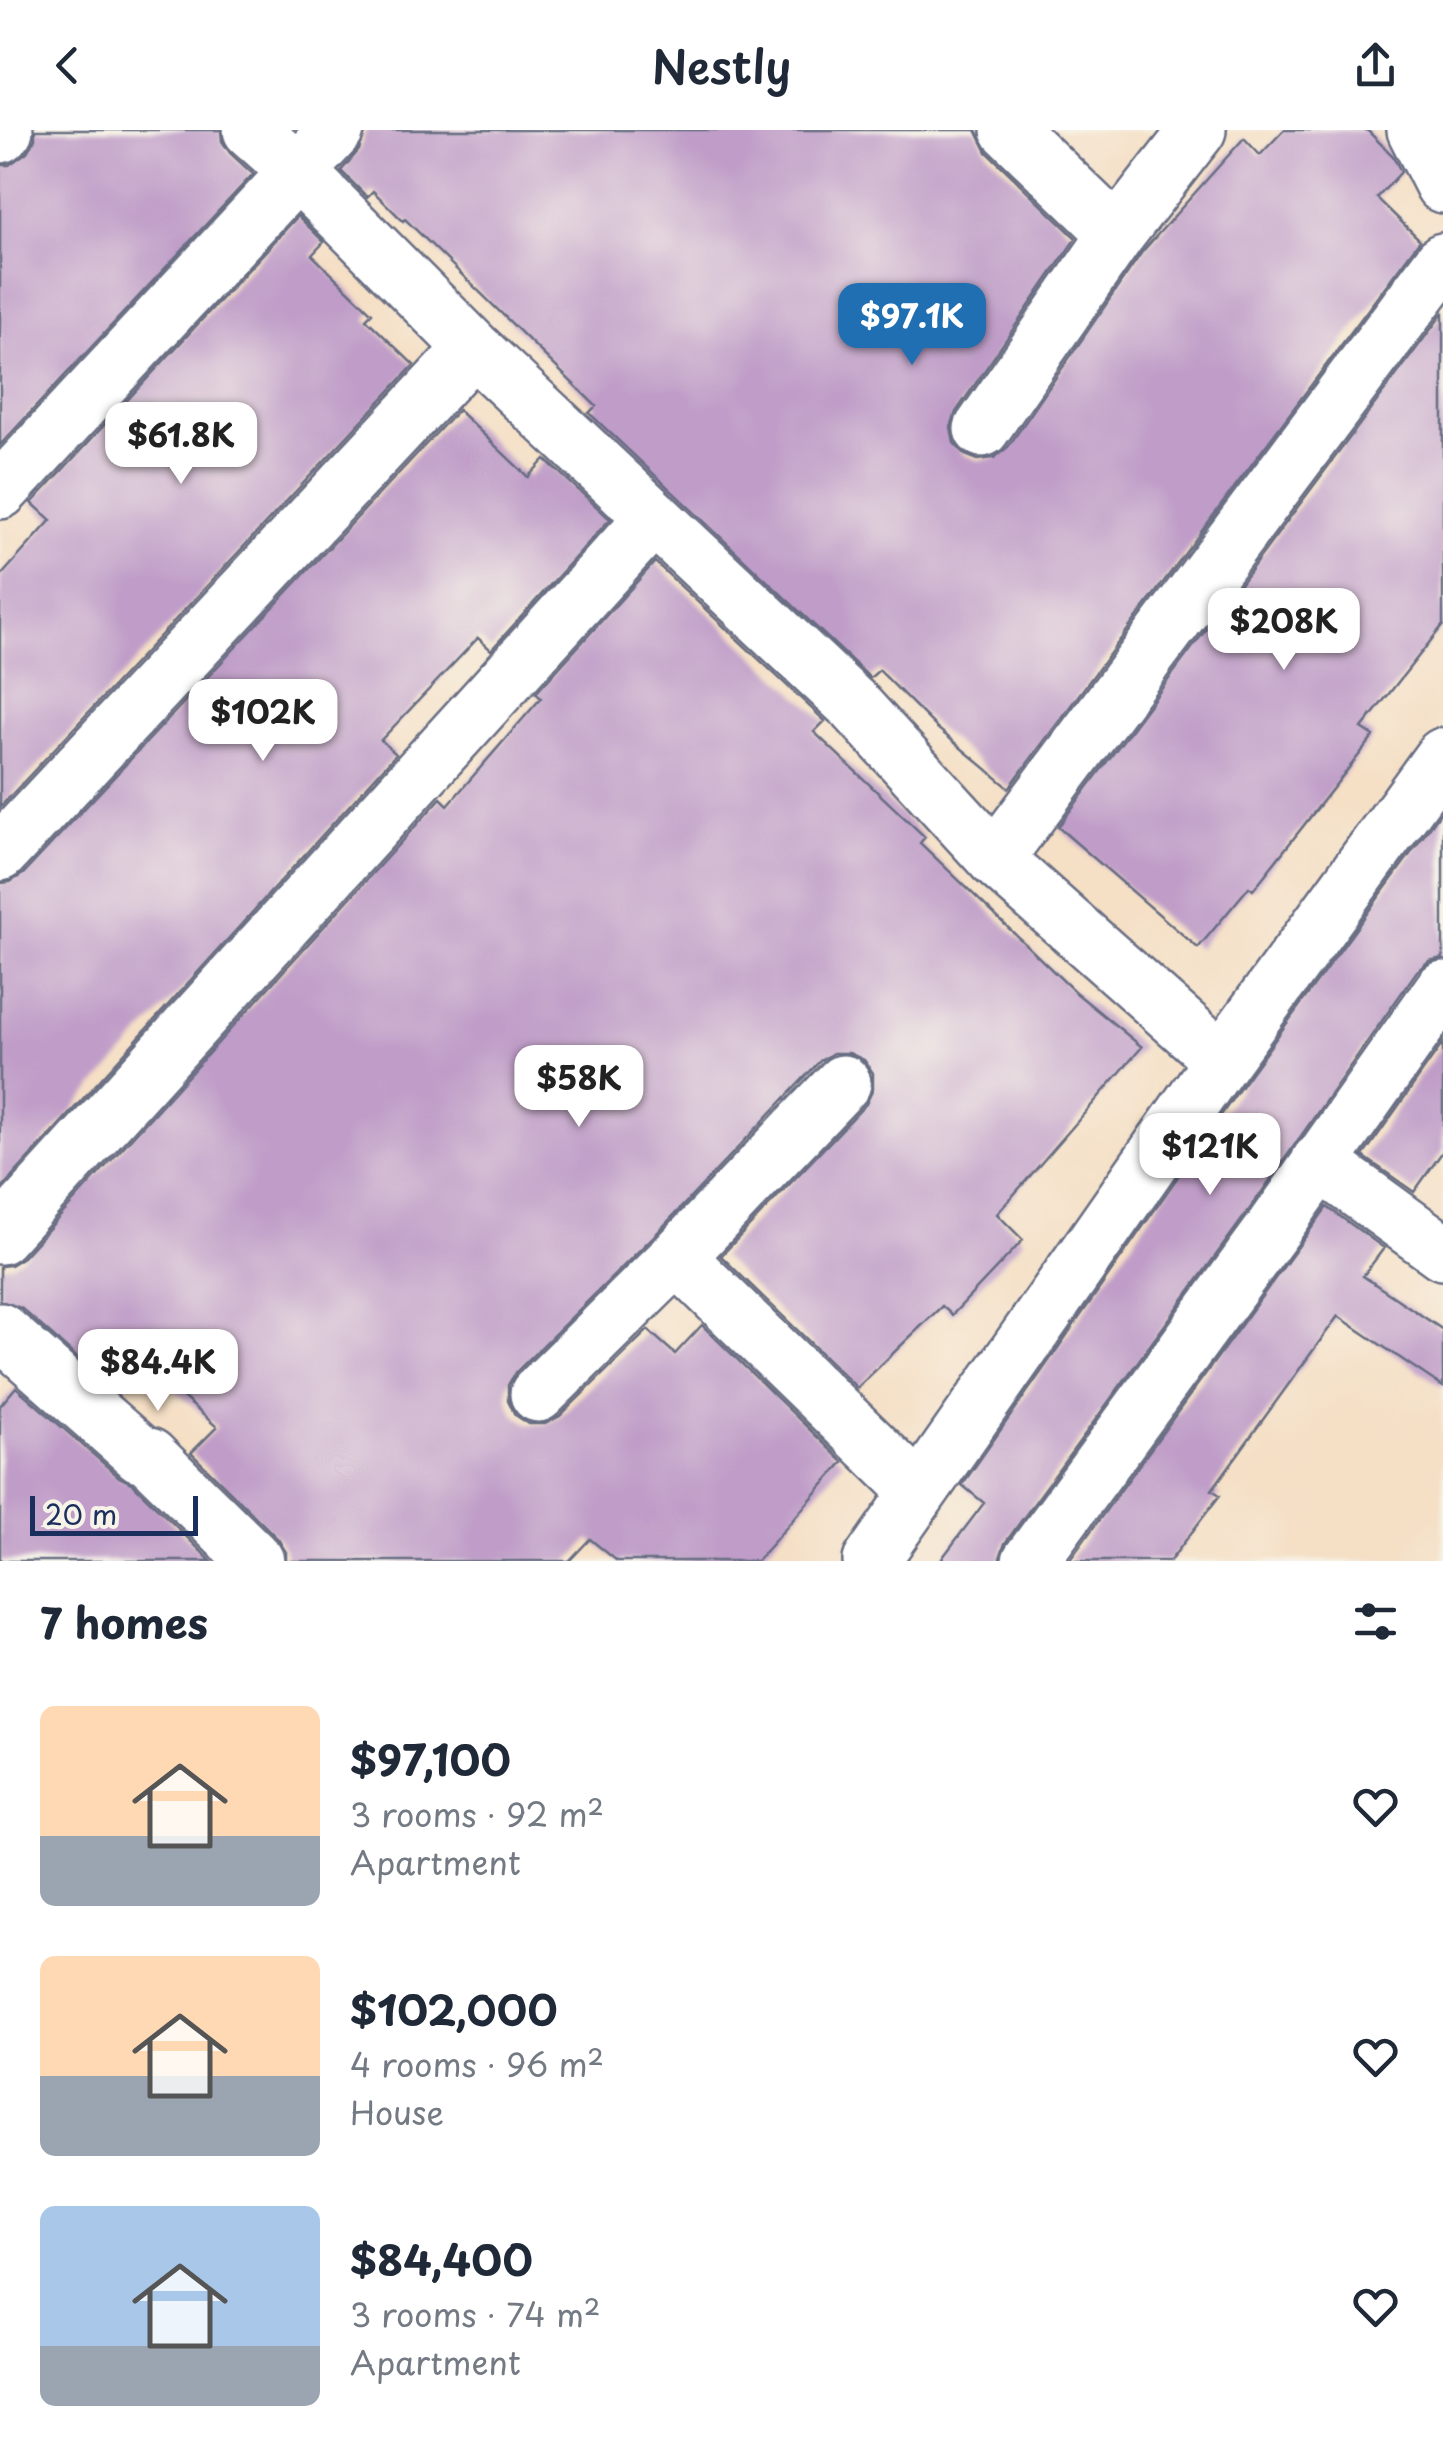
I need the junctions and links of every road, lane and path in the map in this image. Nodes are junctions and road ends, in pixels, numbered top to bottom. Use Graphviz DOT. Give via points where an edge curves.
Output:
graph roads {
  1 [pos="252,130"];
  2 [pos="336,130"];
  3 [pos="1010,130"];
  4 [pos="1198,130"];
  5 [pos="1415,130"];
  6 [pos="298,171"];
  7 [pos="1443,184"];
  8 [pos="1117,234"];
  9 [pos="1443,261"];
  10 [pos="473,348"];
  11 [pos="982,429"];
  12 [pos="0,491"];
  13 [pos="652,518"];
  14 [pos="1443,756"];
  15 [pos="0,853"];
  16 [pos="994,859"];
  17 [pos="1443,989"];
  18 [pos="1222,1060"];
  19 [pos="844,1083"];
  20 [pos="1319,1162"];
  21 [pos="0,1236"];
  22 [pos="1443,1252"];
  23 [pos="676,1257"];
  24 [pos="0,1331"];
  25 [pos="538,1394"];
  26 [pos="919,1492"];
  27 [pos="256,1561"];
  28 [pos="870,1561"];
  29 [pos="1030,1561"];
  1 -- 6 [label="street"];
  2 -- 6 [label="street"];
  3 -- 8 [label="street"];
  4 -- 8 [label="street"];
  5 -- 7 [label="street"];
  6 -- 10 [label="street"];
  6 -- 12 [label="street"];
  8 -- 11 [label="street"];
  9 -- 16 [label="street"];
  10 -- 13 [label="street"];
  10 -- 15 [label="street"];
  13 -- 16 [label="street" via="855,706"];
  13 -- 21 [label="street"];
  14 -- 18 [label="street"];
  16 -- 18 [label="street"];
  17 -- 20 [label="street"];
  18 -- 26 [label="street"];
  19 -- 23 [label="street"];
  20 -- 22 [label="street"];
  20 -- 29 [label="street"];
  23 -- 25 [label="street"];
  23 -- 26 [label="street"];
  24 -- 27 [label="street" via="149,1456"];
  26 -- 28 [label="street"];
}
